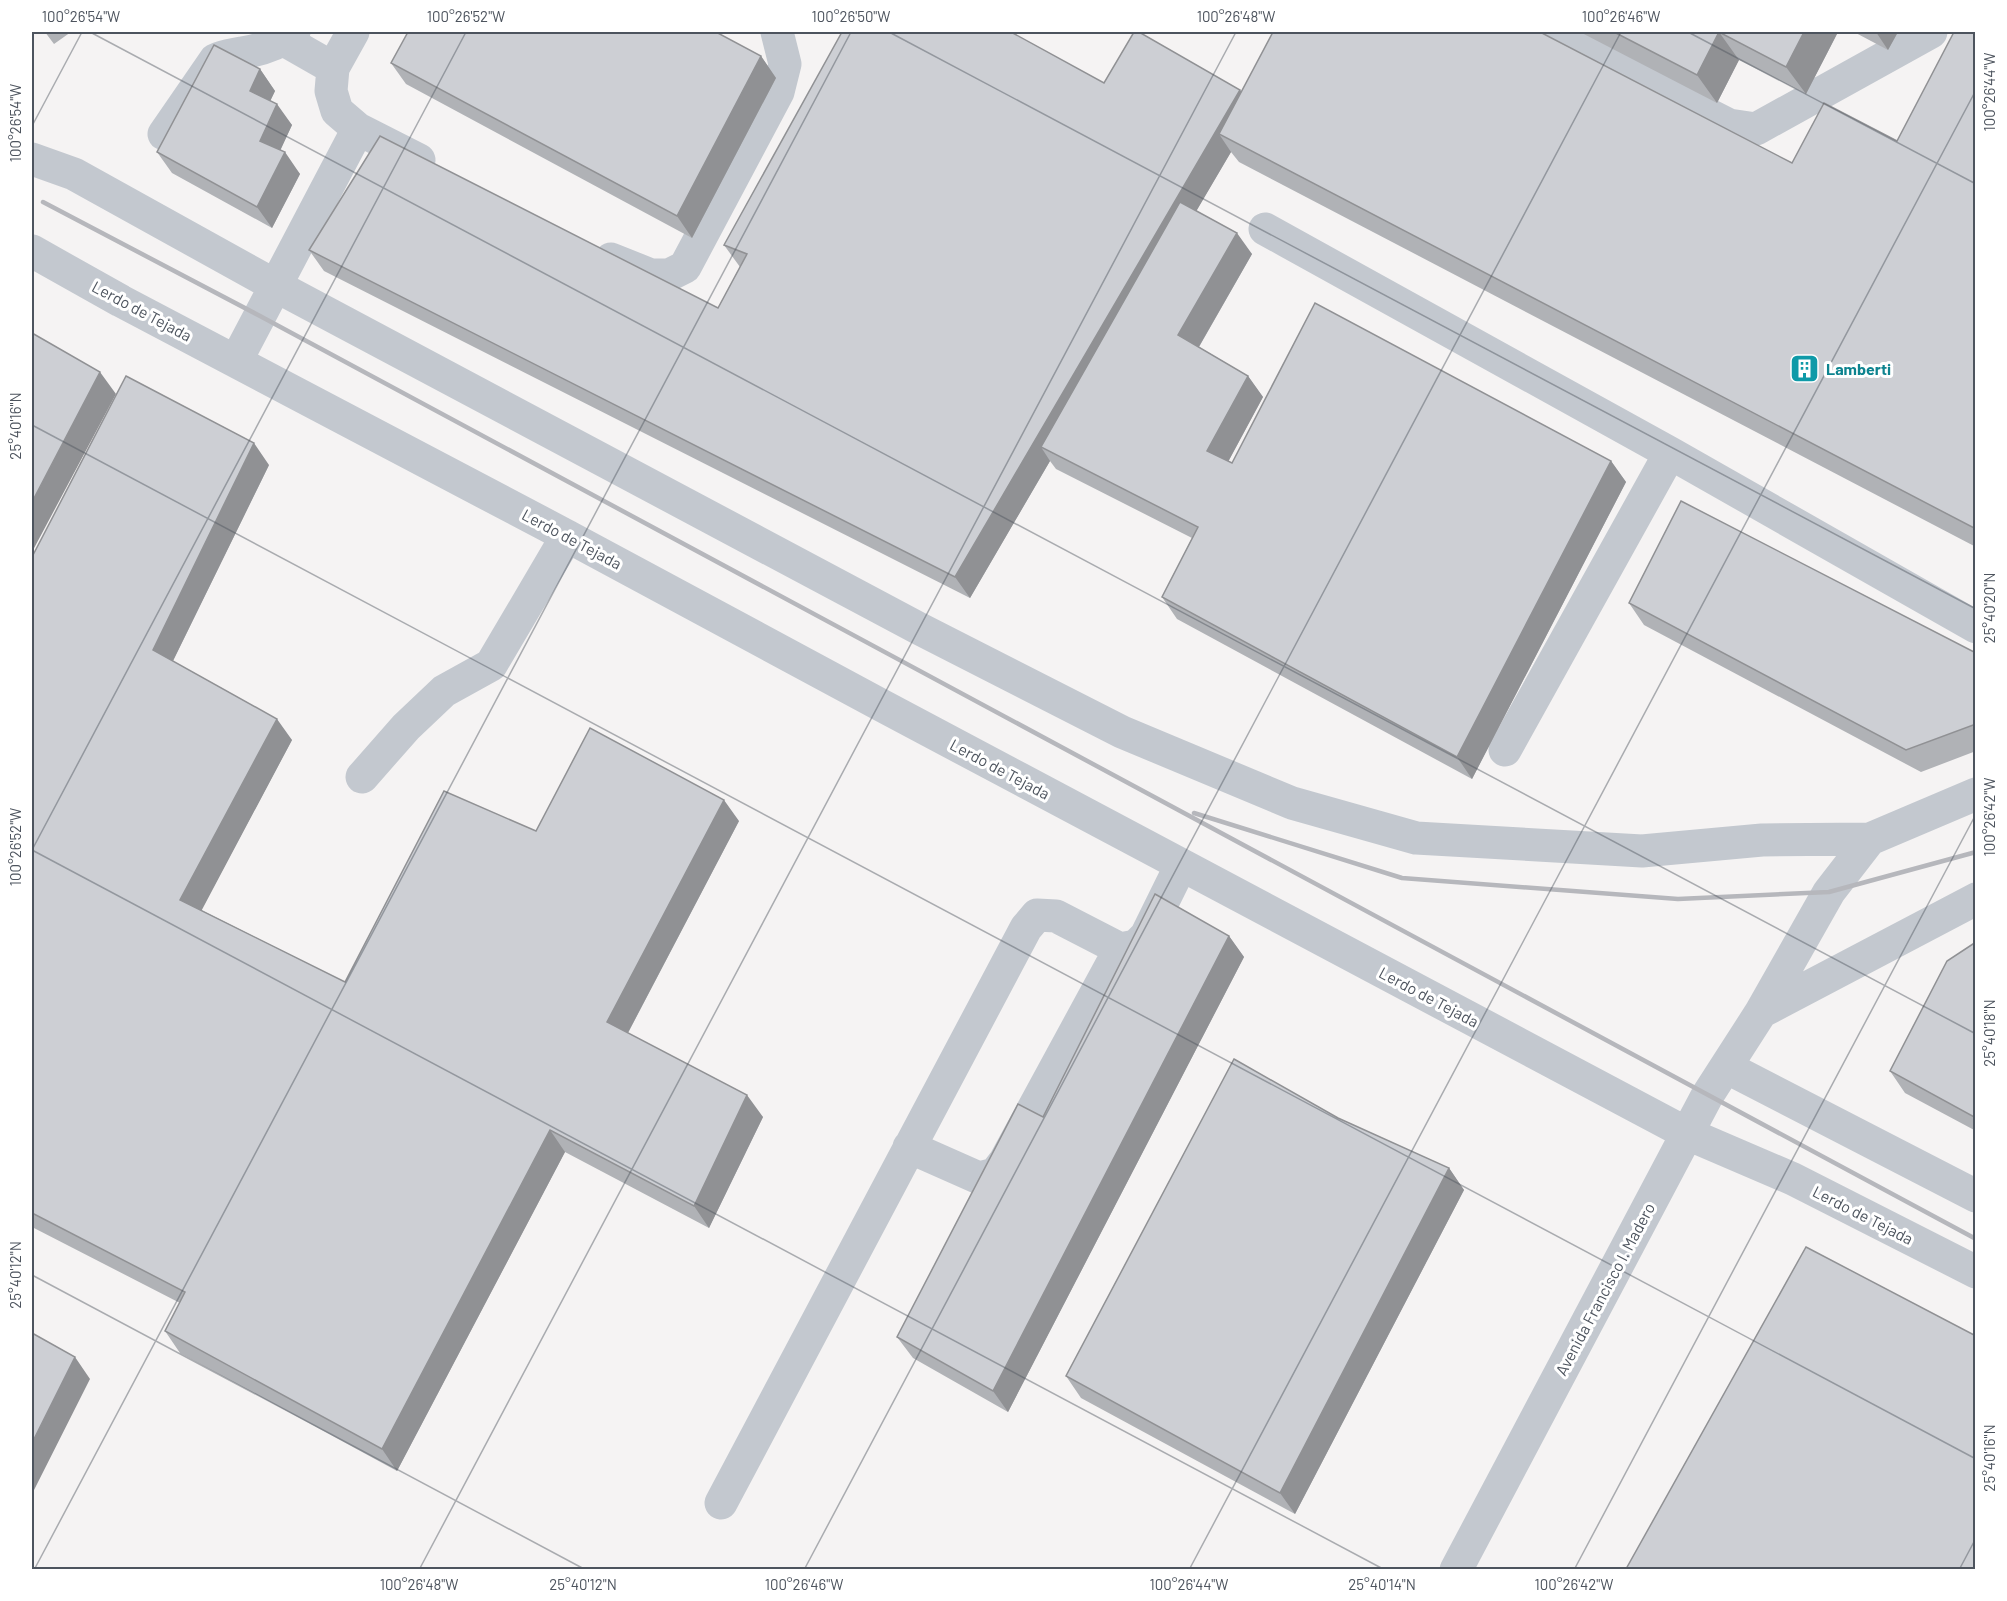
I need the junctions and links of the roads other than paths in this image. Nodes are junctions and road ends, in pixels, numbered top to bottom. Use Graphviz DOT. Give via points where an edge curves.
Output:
graph roads {
  1 [pos="353,32"];
  2 [pos="777,32"];
  3 [pos="1546,32"];
  4 [pos="1931,32"];
  5 [pos="289,36"];
  6 [pos="333,68"];
  7 [pos="358,129"];
  8 [pos="164,134"];
  9 [pos="32,159"];
  10 [pos="443,173"];
  11 [pos="1265,229"];
  12 [pos="582,244"];
  13 [pos="32,251"];
  14 [pos="276,286"];
  15 [pos="236,361"];
  16 [pos="1670,453"];
  17 [pos="567,536"];
  18 [pos="1976,627"];
  19 [pos="1505,750"];
  20 [pos="362,777"];
  21 [pos="1976,794"];
  22 [pos="1870,839"];
  23 [pos="1181,865"];
  24 [pos="1976,899"];
  25 [pos="1120,949"];
  26 [pos="1761,1012"];
  27 [pos="1726,1067"];
  28 [pos="1688,1134"];
  29 [pos="909,1146"];
  30 [pos="1976,1196"];
  31 [pos="1976,1272"];
  32 [pos="721,1503"];
  33 [pos="1456,1569"];
  1 -- 6 [label="street"];
  2 -- 12 [label="street" via="785,64 778,92 685,267 669,275 651,275"];
  3 -- 4 [label="street" via="1729,125 1756,129"];
  5 -- 6 [label="street"];
  5 -- 8 [label="street" via="215,60"];
  6 -- 7 [label="street" via="331,91 337,111"];
  7 -- 10 [label="street"];
  7 -- 14 [label="street"];
  9 -- 14 [label="street" via="74,174"];
  11 -- 16 [label="street"];
  13 -- 15 [label="street, Lerdo de Tejada"];
  14 -- 15 [label="street"];
  14 -- 22 [label="street" via="1122,732 1292,803 1416,838 1642,851 1762,840"];
  15 -- 17 [label="street, Lerdo de Tejada"];
  16 -- 18 [label="street"];
  16 -- 19 [label="street"];
  17 -- 20 [label="street" via="491,665 444,691"];
  17 -- 23 [label="street, Lerdo de Tejada"];
  21 -- 22 [label="street, Avenida Francisco I. Madero"];
  22 -- 26 [label="street, Avenida Francisco I. Madero" via="1829,892"];
  23 -- 25 [label="street" via="1146,936 1136,946"];
  23 -- 28 [label="street, Lerdo de Tejada"];
  24 -- 26 [label="street, Avenida Francisco I. Madero"];
  25 -- 29 [label="street" via="995,1174 979,1178"];
  25 -- 29 [label="street" via="1056,916 1037,915 1026,928"];
  26 -- 27 [label="street, Avenida Francisco I. Madero"];
  27 -- 28 [label="street, Avenida Francisco I. Madero"];
  27 -- 30 [label="street"];
  28 -- 31 [label="street, Lerdo de Tejada" via="1792,1179"];
  28 -- 33 [label="street, Avenida Francisco I. Madero"];
  29 -- 32 [label="street"];
}
